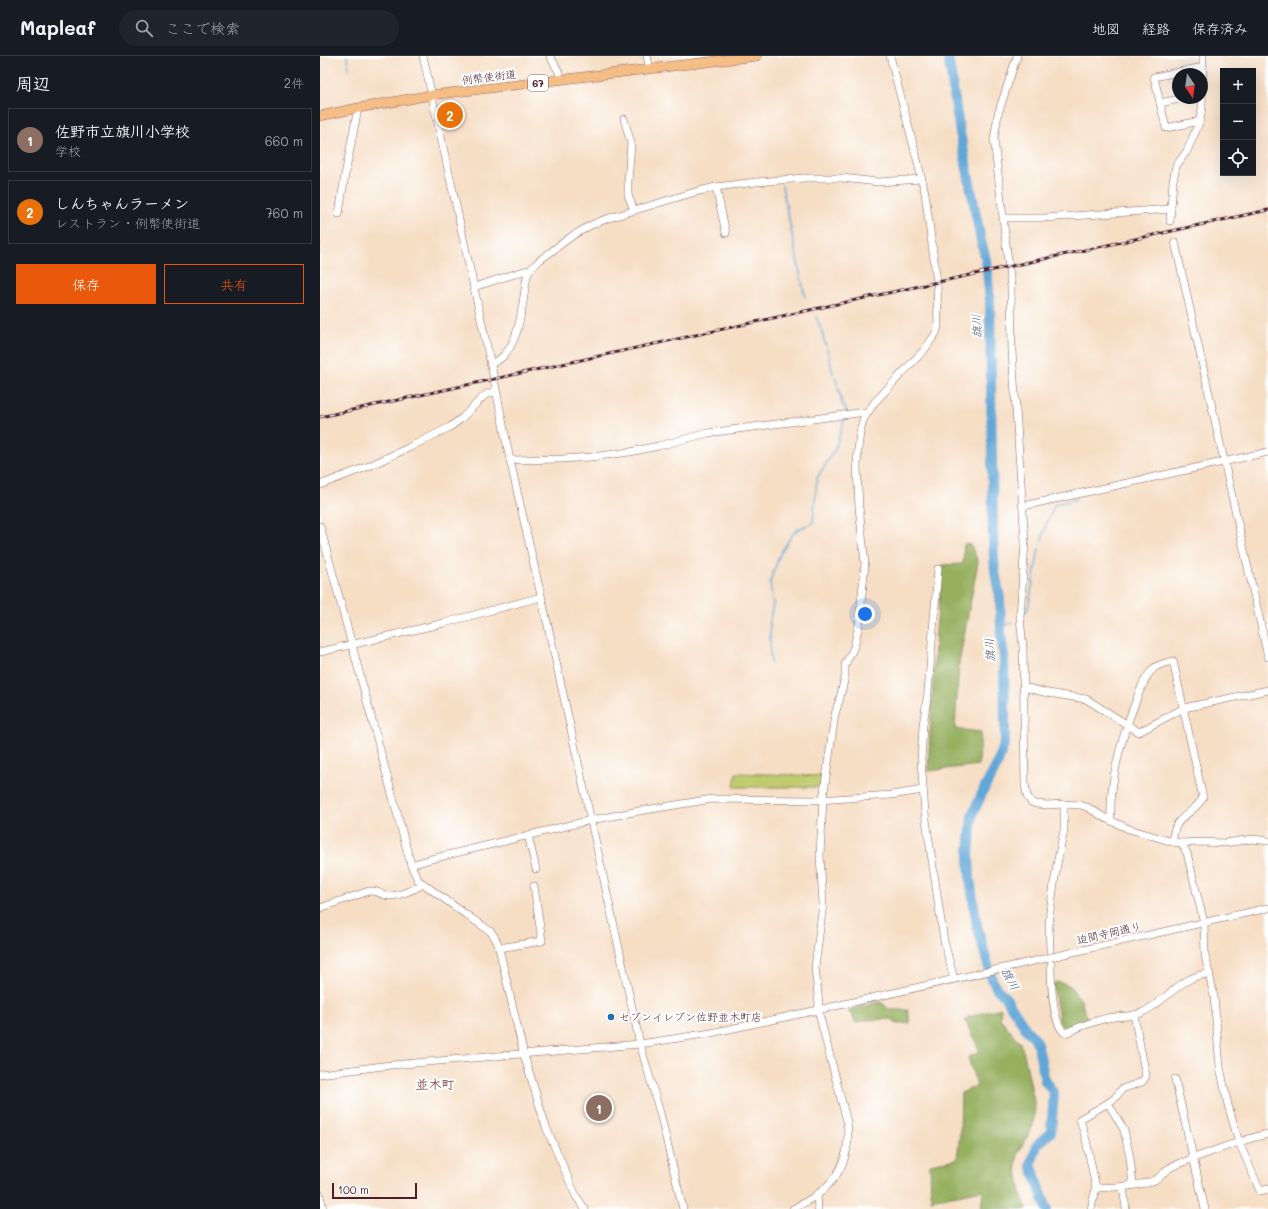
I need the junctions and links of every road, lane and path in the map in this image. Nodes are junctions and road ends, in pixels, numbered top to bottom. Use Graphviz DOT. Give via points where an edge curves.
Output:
graph roads {
  1 [pos="422,56"];
  2 [pos="550,56"];
  3 [pos="647,56"];
  4 [pos="757,56"];
  5 [pos="890,56"];
  6 [pos="1017,56"];
  7 [pos="1203,56"];
  8 [pos="712,59"];
  9 [pos="1203,67"];
  10 [pos="650,69"];
  11 [pos="561,80"];
  12 [pos="432,95"];
  13 [pos="1172,100"];
  14 [pos="1160,103"];
  15 [pos="1202,104"];
  16 [pos="358,108"];
  17 [pos="320,116"];
  18 [pos="624,119"];
  19 [pos="1199,123"];
  20 [pos="921,179"];
  21 [pos="716,187"];
  22 [pos="1170,209"];
  23 [pos="634,210"];
  24 [pos="339,214"];
  25 [pos="1004,218"];
  26 [pos="1170,221"];
  27 [pos="726,233"];
  28 [pos="1175,242"];
  29 [pos="530,270"];
  30 [pos="474,287"];
  31 [pos="490,364"];
  32 [pos="496,392"];
  33 [pos="867,413"];
  34 [pos="1268,452"];
  35 [pos="510,460"];
  36 [pos="1224,462"];
  37 [pos="320,485"];
  38 [pos="1023,506"];
  39 [pos="320,526"];
  40 [pos="938,569"];
  41 [pos="541,597"];
  42 [pos="352,644"];
  43 [pos="320,652"];
  44 [pos="1268,657"];
  45 [pos="1023,687"];
  46 [pos="1268,690"];
  47 [pos="1184,708"];
  48 [pos="1127,725"];
  49 [pos="924,790"];
  50 [pos="823,799"];
  51 [pos="1064,804"];
  52 [pos="591,820"];
  53 [pos="1112,820"];
  54 [pos="528,835"];
  55 [pos="1268,841"];
  56 [pos="1173,842"];
  57 [pos="1181,844"];
  58 [pos="410,865"];
  59 [pos="536,869"];
  60 [pos="424,884"];
  61 [pos="534,886"];
  62 [pos="320,908"];
  63 [pos="1268,908"];
  64 [pos="1204,923"];
  65 [pos="498,948"];
  66 [pos="1050,950"];
  67 [pos="1051,964"];
  68 [pos="1210,974"];
  69 [pos="954,979"];
  70 [pos="818,1010"];
  71 [pos="1134,1015"];
  72 [pos="640,1044"];
  73 [pos="524,1055"];
  74 [pos="320,1074"];
  75 [pos="1175,1079"];
  76 [pos="1108,1103"];
  77 [pos="1268,1134"];
  78 [pos="1239,1142"];
  79 [pos="1194,1159"];
  80 [pos="1133,1185"];
  81 [pos="1123,1187"];
  82 [pos="1096,1188"];
  83 [pos="1268,1189"];
  84 [pos="817,1194"];
  85 [pos="320,1195"];
  86 [pos="323,1209"];
  87 [pos="585,1209"];
  88 [pos="683,1209"];
  89 [pos="793,1209"];
  90 [pos="818,1209"];
  91 [pos="1091,1209"];
  92 [pos="1126,1209"];
  93 [pos="1205,1209"];
  1 -- 12 [label="street"];
  2 -- 11 [label="street"];
  3 -- 10 [label="street"];
  4 -- 8 [label="main road, 例幣使街道 / 67"];
  5 -- 20 [label="street"];
  6 -- 25 [label="street" via="998,114 994,139"];
  7 -- 9 [label="street"];
  8 -- 10 [label="main road, 例幣使街道 / 67"];
  9 -- 14 [label="street" via="1154,78"];
  10 -- 11 [label="main road, 例幣使街道 / 67"];
  11 -- 12 [label="main road, 例幣使街道 / 67"];
  12 -- 16 [label="main road, 例幣使街道 / 67"];
  12 -- 30 [label="street"];
  13 -- 14 [label="street"];
  14 -- 19 [label="street" via="1166,128"];
  15 -- 19 [label="street"];
  16 -- 17 [label="main road, 例幣使街道 / 67"];
  16 -- 24 [label="street"];
  18 -- 23 [label="street" via="631,143 628,195"];
  19 -- 22 [label="street" via="1187,151 1176,166"];
  20 -- 21 [label="street" via="878,182 842,178 804,178"];
  20 -- 33 [label="street" via="938,282 938,327 925,349"];
  21 -- 23 [label="street"];
  21 -- 27 [label="street"];
  22 -- 25 [label="street" via="1052,218"];
  22 -- 26 [label="street"];
  23 -- 29 [label="street" via="582,230"];
  25 -- 38 [label="street" via="1012,287 1012,351"];
  28 -- 36 [label="street"];
  29 -- 30 [label="street"];
  29 -- 31 [label="street" via="515,336 504,356"];
  30 -- 31 [label="street"];
  31 -- 32 [label="street"];
  32 -- 35 [label="street"];
  32 -- 37 [label="street" via="486,394 450,427 369,466"];
  33 -- 35 [label="street" via="858,412 708,433 618,454"];
  33 -- 50 [label="street" via="861,426 858,449 859,507 865,564 859,624 854,647 845,666 845,677 835,714"];
  34 -- 36 [label="street"];
  35 -- 41 [label="street"];
  36 -- 38 [label="street"];
  36 -- 44 [label="street"];
  38 -- 45 [label="street" via="1026,542 1020,617"];
  39 -- 42 [label="street"];
  40 -- 49 [label="street" via="923,725 921,760"];
  41 -- 42 [label="street"];
  41 -- 52 [label="street"];
  42 -- 43 [label="street"];
  42 -- 58 [label="street"];
  45 -- 48 [label="street" via="1086,699"];
  45 -- 51 [label="street" via="1027,796 1036,804"];
  46 -- 47 [label="street"];
  47 -- 48 [label="street" via="1139,732"];
  47 -- 48 [label="street" via="1172,661 1165,663 1156,667 1144,681"];
  47 -- 56 [label="street" via="1202,798 1176,824"];
  48 -- 53 [label="street" via="1113,786"];
  49 -- 50 [label="street"];
  49 -- 69 [label="street" via="925,813 944,941"];
  50 -- 52 [label="street" via="716,799"];
  50 -- 70 [label="street" via="820,855 823,904 815,967"];
  51 -- 53 [label="street" via="1088,807"];
  51 -- 66 [label="street" via="1064,830 1056,864 1050,911"];
  52 -- 54 [label="street"];
  52 -- 72 [label="street"];
  53 -- 56 [label="street" via="1129,829"];
  54 -- 58 [label="street"];
  54 -- 59 [label="street"];
  55 -- 57 [label="street" via="1253,838 1225,843"];
  56 -- 57 [label="street"];
  57 -- 64 [label="street" via="1187,853"];
  58 -- 60 [label="street" via="418,880"];
  60 -- 62 [label="street" via="397,895 385,896 377,891 369,891"];
  60 -- 65 [label="street" via="490,931"];
  61 -- 65 [label="street" via="542,941"];
  63 -- 64 [label="street, 迫間寺岡通り"];
  64 -- 68 [label="street" via="1205,955"];
  64 -- 69 [label="street, 迫間寺岡通り"];
  65 -- 73 [label="street"];
  67 -- 71 [label="street" via="1055,1011 1059,1027 1065,1033 1108,1018"];
  68 -- 71 [label="street" via="1199,975 1187,981 1154,1006"];
  68 -- 78 [label="street" via="1217,1020 1220,1067"];
  69 -- 70 [label="street, 迫間寺岡通り"];
  70 -- 72 [label="street, 迫間寺岡通り" via="711,1033"];
  70 -- 84 [label="street" via="849,1136 848,1150 838,1174"];
  71 -- 76 [label="street" via="1146,1076 1142,1082 1122,1089"];
  72 -- 73 [label="street, 迫間寺岡通り"];
  72 -- 88 [label="street"];
  73 -- 74 [label="street, 迫間寺岡通り" via="391,1065"];
  73 -- 87 [label="street" via="546,1127 576,1196"];
  75 -- 79 [label="street"];
  76 -- 80 [label="street" via="1124,1130"];
  76 -- 82 [label="street" via="1080,1119"];
  77 -- 78 [label="street"];
  78 -- 79 [label="street"];
  78 -- 83 [label="street" via="1260,1191"];
  79 -- 80 [label="street" via="1167,1169 1152,1181"];
  79 -- 93 [label="street"];
  80 -- 81 [label="street"];
  81 -- 82 [label="street"];
  81 -- 92 [label="street"];
  82 -- 91 [label="street"];
  84 -- 89 [label="street"];
  84 -- 90 [label="street"];
  85 -- 86 [label="street"];
}
